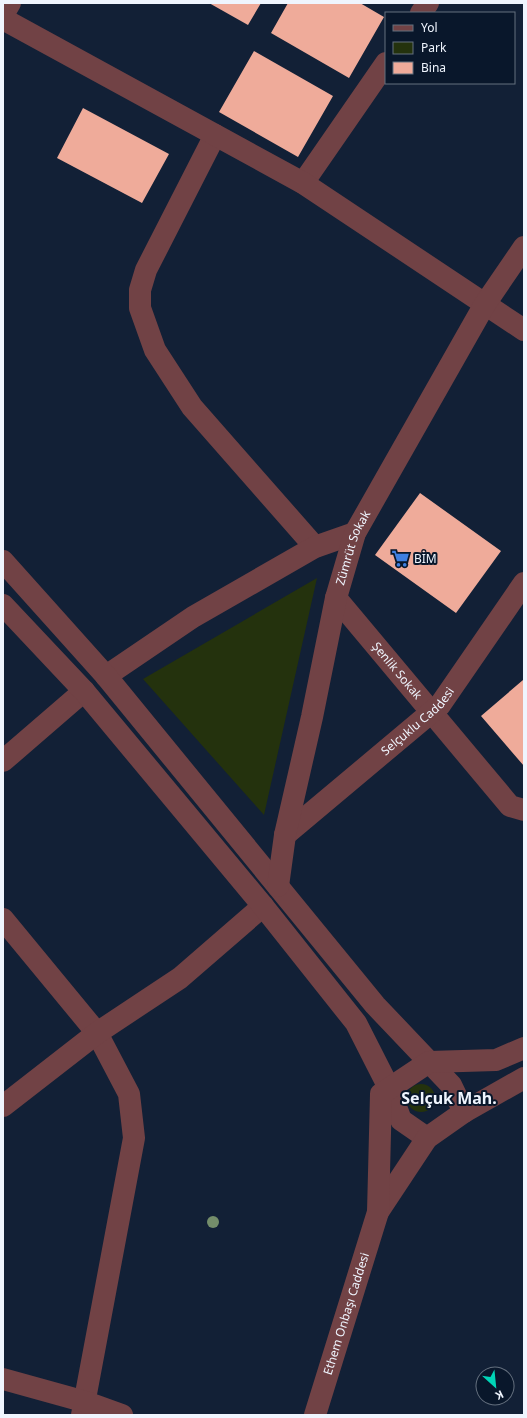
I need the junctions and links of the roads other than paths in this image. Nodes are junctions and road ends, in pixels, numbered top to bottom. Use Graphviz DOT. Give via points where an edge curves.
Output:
graph roads {
  1 [pos="10,3"];
  2 [pos="428,3"];
  3 [pos="422,12"];
  4 [pos="3,15"];
  5 [pos="3,19"];
  6 [pos="385,64"];
  7 [pos="215,135"];
  8 [pos="303,183"];
  9 [pos="524,247"];
  10 [pos="485,304"];
  11 [pos="524,330"];
  12 [pos="355,533"];
  13 [pos="315,547"];
  14 [pos="3,562"];
  15 [pos="524,583"];
  16 [pos="336,598"];
  17 [pos="3,605"];
  18 [pos="106,676"];
  19 [pos="84,691"];
  20 [pos="431,712"];
  21 [pos="3,761"];
  22 [pos="524,810"];
  23 [pos="285,835"];
  24 [pos="278,886"];
  25 [pos="263,906"];
  26 [pos="3,919"];
  27 [pos="97,1033"];
  28 [pos="524,1048"];
  29 [pos="428,1062"];
  30 [pos="524,1078"];
  31 [pos="389,1088"];
  32 [pos="3,1106"];
  33 [pos="464,1112"];
  34 [pos="427,1138"];
  35 [pos="378,1212"];
  36 [pos="3,1379"];
  37 [pos="84,1408"];
  38 [pos="122,1415"];
  39 [pos="315,1415"];
  1 -- 4 [label="street"];
  2 -- 3 [label="street"];
  5 -- 7 [label="street"];
  6 -- 8 [label="street"];
  7 -- 8 [label="street"];
  7 -- 13 [label="street" via="146,270 140,290 140,308 154,350 192,407"];
  8 -- 10 [label="street"];
  9 -- 10 [label="street, Zümrüt Sokak"];
  10 -- 11 [label="street"];
  10 -- 12 [label="street, Zümrüt Sokak"];
  12 -- 13 [label="street"];
  12 -- 16 [label="street, Zümrüt Sokak"];
  13 -- 18 [label="street" via="194,617"];
  14 -- 18 [label="street"];
  15 -- 20 [label="street, Selçuklu Caddesi" via="440,705"];
  16 -- 20 [label="street, Şenlik Sokak"];
  16 -- 23 [label="street, Zümrüt Sokak"];
  17 -- 19 [label="street"];
  18 -- 24 [label="street"];
  19 -- 21 [label="street"];
  19 -- 25 [label="street"];
  20 -- 22 [label="street, Şenlik Sokak" via="510,806"];
  20 -- 23 [label="street, Selçuklu Caddesi"];
  23 -- 24 [label="street, Zümrüt Sokak"];
  24 -- 29 [label="street" via="375,1004"];
  25 -- 27 [label="street" via="180,978"];
  25 -- 31 [label="street" via="356,1023"];
  26 -- 27 [label="street"];
  27 -- 32 [label="street"];
  27 -- 37 [label="street" via="129,1094 134,1138"];
  28 -- 29 [label="street" via="496,1060"];
  29 -- 31 [label="street, Ethem Onbaşı Caddesi"];
  29 -- 33 [label="street" via="451,1086"];
  30 -- 33 [label="street, Ethem Onbaşı Caddesi"];
  31 -- 34 [label="street" via="401,1120"];
  31 -- 35 [label="street, Ethem Onbaşı Caddesi" via="381,1094"];
  33 -- 34 [label="street, Ethem Onbaşı Caddesi"];
  34 -- 35 [label="street, Ethem Onbaşı Caddesi"];
  35 -- 39 [label="street, Ethem Onbaşı Caddesi"];
  36 -- 37 [label="street"];
  37 -- 38 [label="street"];
}
